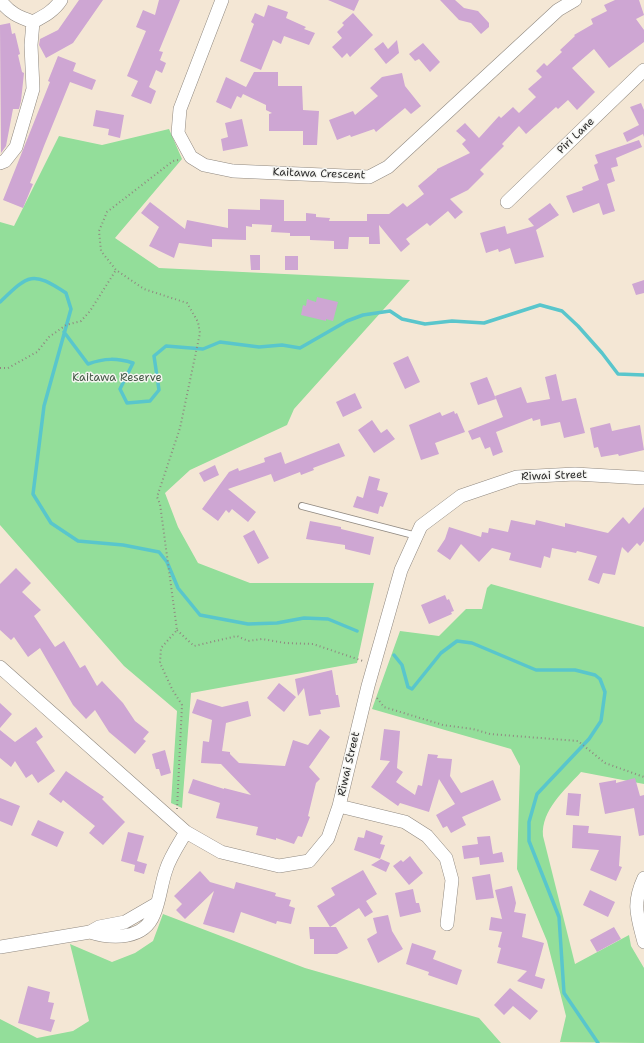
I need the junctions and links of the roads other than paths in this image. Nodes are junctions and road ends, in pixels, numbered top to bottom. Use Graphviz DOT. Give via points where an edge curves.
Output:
graph roads {
  1 [pos="0,0"];
  2 [pos="61,0"];
  3 [pos="222,0"];
  4 [pos="575,0"];
  5 [pos="33,22"];
  6 [pos="644,70"];
  7 [pos="0,163"];
  8 [pos="507,202"];
  9 [pos="644,478"];
  10 [pos="302,506"];
  11 [pos="417,536"];
  12 [pos="0,667"];
  13 [pos="339,806"];
  14 [pos="181,828"];
  15 [pos="644,878"];
  16 [pos="447,924"];
  17 [pos="644,942"];
  18 [pos="0,948"];
  1 -- 5 [label="street" via="7,10"];
  2 -- 5 [label="street" via="45,16"];
  3 -- 4 [label="street, Kaitawa Crescent" via="180,109 178,133 191,157 204,165 233,171 368,177 388,167 558,10"];
  5 -- 7 [label="street" via="33,89 16,147 5,161"];
  6 -- 8 [label="street, Piri Lane"];
  9 -- 11 [label="street, Riwai Street" via="575,474 517,477 461,496 421,526"];
  10 -- 11 [label="lane"];
  11 -- 13 [label="street, Riwai Street" via="401,570 368,686"];
  12 -- 14 [label="street, Riwai Street"];
  13 -- 14 [label="street, Riwai Street" via="328,838 309,861 294,865 279,866 221,852"];
  13 -- 16 [label="street" via="405,822 427,836 446,858 452,880"];
  14 -- 18 [label="street" via="166,868 154,915 145,927 121,937 90,932"];
  15 -- 17 [label="street" via="637,893 636,910"];
}
